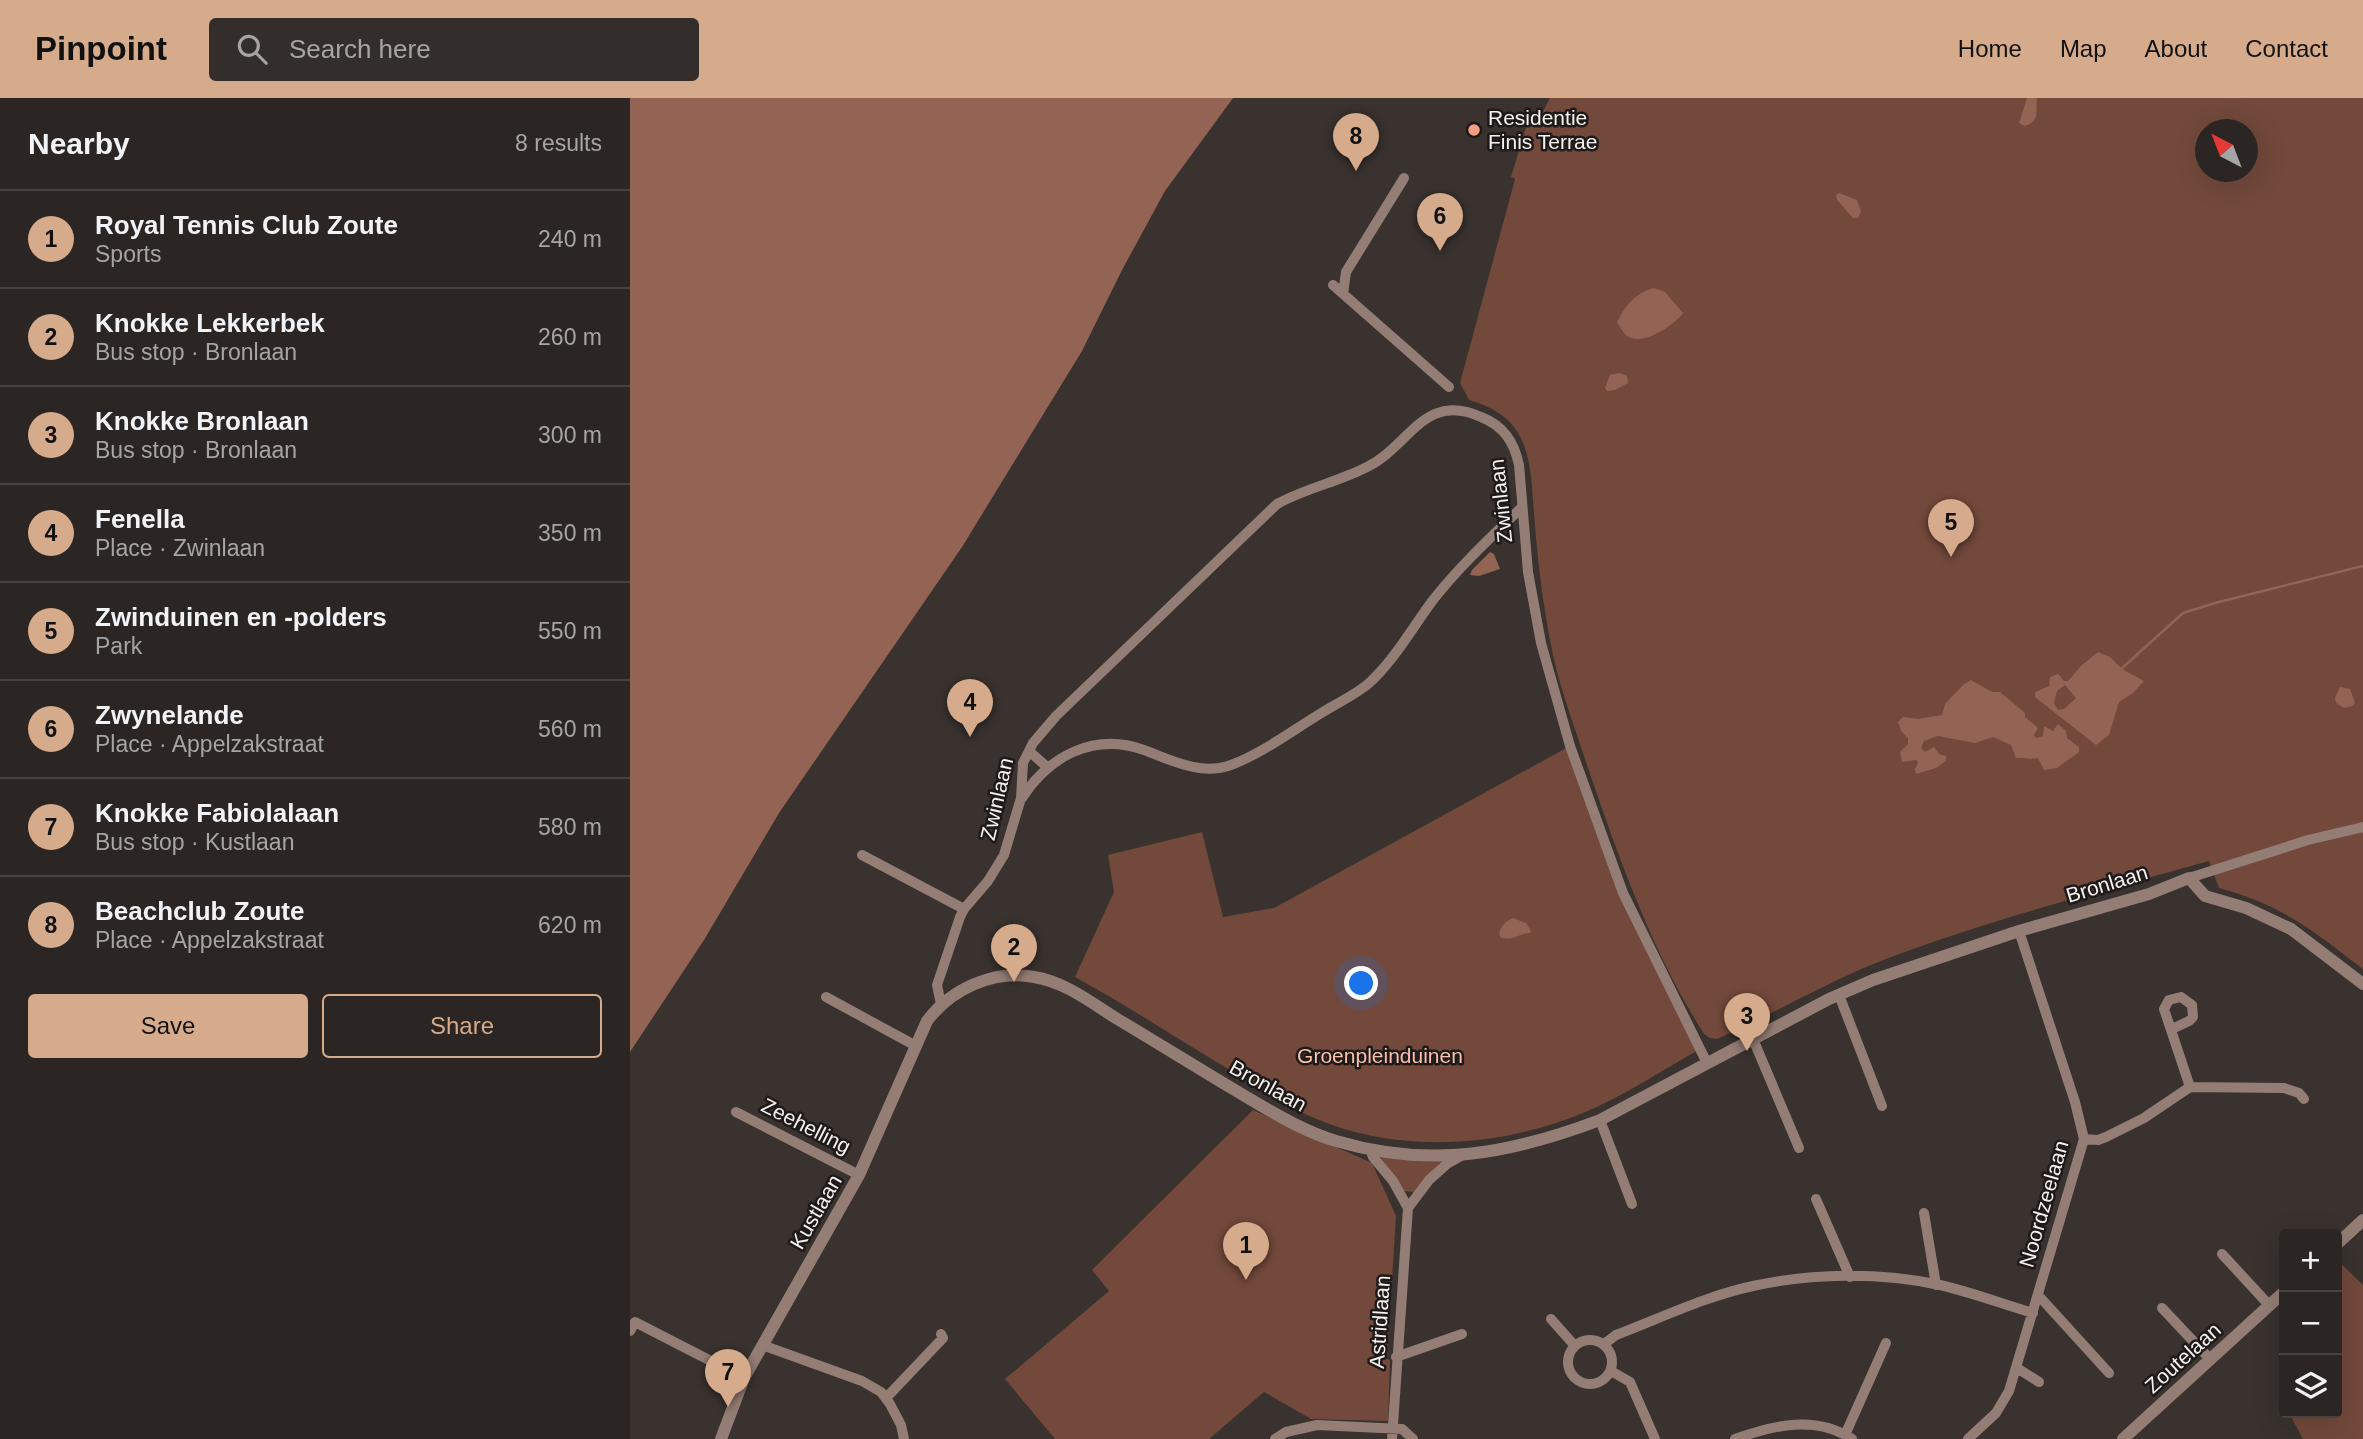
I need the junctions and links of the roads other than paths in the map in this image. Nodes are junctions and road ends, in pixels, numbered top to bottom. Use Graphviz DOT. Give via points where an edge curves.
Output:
graph roads {
  1 [pos="1404,178"];
  2 [pos="1333,285"];
  3 [pos="1343,293"];
  4 [pos="1449,387"];
  5 [pos="1521,508"];
  6 [pos="1028,751"];
  7 [pos="1047,767"];
  8 [pos="1021,798"];
  9 [pos="2363,827"];
  10 [pos="862,855"];
  11 [pos="2189,878"];
  12 [pos="964,909"];
  13 [pos="2019,931"];
  14 [pos="2363,984"];
  15 [pos="1839,995"];
  16 [pos="826,997"];
  17 [pos="941,1004"];
  18 [pos="2172,1029"];
  19 [pos="1753,1039"];
  20 [pos="916,1046"];
  21 [pos="1707,1063"];
  22 [pos="2189,1087"];
  23 [pos="2304,1099"];
  24 [pos="1882,1106"];
  25 [pos="736,1112"];
  26 [pos="1600,1120"];
  27 [pos="2084,1139"];
  28 [pos="1798,1148"];
  29 [pos="1370,1149"];
  30 [pos="1463,1155"];
  31 [pos="859,1175"];
  32 [pos="1816,1199"];
  33 [pos="1632,1204"];
  34 [pos="1408,1208"];
  35 [pos="1924,1213"];
  36 [pos="2363,1220"];
  37 [pos="2342,1239"];
  38 [pos="2222,1254"];
  39 [pos="1850,1277"];
  40 [pos="1936,1285"];
  41 [pos="2038,1296"];
  42 [pos="2279,1296"];
  43 [pos="2269,1305"];
  44 [pos="2162,1308"];
  45 [pos="2032,1313"];
  46 [pos="1551,1320"];
  47 [pos="632,1327"];
  48 [pos="941,1334"];
  49 [pos="1462,1334"];
  50 [pos="1886,1343"];
  51 [pos="1604,1344"];
  52 [pos="762,1345"];
  53 [pos="1575,1346"];
  54 [pos="1396,1357"];
  55 [pos="2210,1359"];
  56 [pos="2017,1368"];
  57 [pos="1611,1371"];
  58 [pos="2109,1373"];
  59 [pos="744,1378"];
  60 [pos="2039,1382"];
  61 [pos="886,1398"];
  62 [pos="1392,1434"];
  63 [pos="1849,1437"];
  64 [pos="721,1439"];
  65 [pos="904,1439"];
  66 [pos="1275,1439"];
  67 [pos="1413,1439"];
  68 [pos="1655,1439"];
  69 [pos="1735,1439"];
  70 [pos="1968,1439"];
  71 [pos="2123,1439"];
  1 -- 3 [label="street" via="1346,272"];
  2 -- 3 [label="street"];
  3 -- 4 [label="street"];
  5 -- 6 [label="street, Zwinlaan" via="1519,465 1505,432 1485,418 1454,408 1431,415 1369,467 1305,490 1265,513 1072,699"];
  5 -- 7 [label="street" via="1444,587 1367,685 1259,751 1229,766 1201,768 1120,744 1101,744 1083,747"];
  5 -- 21 [label="street, Zwinlaan" via="1541,643 1570,746 1623,893"];
  6 -- 7 [label="street, Zwinlaan"];
  6 -- 8 [label="street, Zwinlaan"];
  7 -- 8 [label="street"];
  8 -- 12 [label="street, Zwinlaan" via="1004,855"];
  9 -- 11 [label="street"];
  10 -- 12 [label="street"];
  11 -- 13 [label="street, Bronlaan"];
  11 -- 14 [label="street" via="2205,896 2291,929"];
  12 -- 17 [label="street, Zwinlaan" via="937,985"];
  13 -- 15 [label="street, Bronlaan" via="1912,965"];
  13 -- 27 [label="street, Noordzeelaan"];
  15 -- 19 [label="street, Bronlaan"];
  15 -- 24 [label="street"];
  16 -- 20 [label="street"];
  17 -- 20 [label="street, Kustlaan"];
  17 -- 29 [label="street, Bronlaan" via="966,988 998,977 1032,976 1052,982 1286,1121"];
  18 -- 22 [label="street"];
  19 -- 21 [label="street, Bronlaan"];
  19 -- 28 [label="street"];
  20 -- 31 [label="street, Kustlaan"];
  21 -- 26 [label="street, Bronlaan"];
  22 -- 23 [label="street" via="2284,1087"];
  22 -- 27 [label="street" via="2106,1138"];
  25 -- 31 [label="street, Zeehelling"];
  26 -- 30 [label="street, Bronlaan" via="1510,1149"];
  26 -- 33 [label="street"];
  27 -- 41 [label="street, Noordzeelaan"];
  29 -- 30 [label="street, Bronlaan" via="1418,1156"];
  29 -- 34 [label="street"];
  30 -- 34 [label="street" via="1429,1180"];
  31 -- 52 [label="street, Kustlaan"];
  32 -- 39 [label="street"];
  34 -- 54 [label="street, Astridlaan"];
  35 -- 40 [label="street"];
  36 -- 37 [label="street"];
  38 -- 43 [label="street"];
  39 -- 40 [label="street"];
  39 -- 51 [label="street" via="1751,1286 1616,1335"];
  40 -- 45 [label="street"];
  41 -- 45 [label="street, Noordzeelaan"];
  41 -- 58 [label="street"];
  42 -- 43 [label="street, Zoutelaan"];
  43 -- 55 [label="street, Zoutelaan"];
  44 -- 55 [label="street"];
  45 -- 56 [label="street, Noordzeelaan"];
  46 -- 53 [label="street"];
  47 -- 59 [label="street"];
  48 -- 61 [label="street" via="943,1338"];
  49 -- 54 [label="street"];
  50 -- 63 [label="street"];
  51 -- 53 [label="street" via="1589,1340"];
  51 -- 57 [label="street" via="1612,1357"];
  52 -- 59 [label="street, Kustlaan"];
  52 -- 61 [label="street" via="862,1381"];
  53 -- 57 [label="street" via="1568,1365 1580,1382 1601,1382"];
  54 -- 62 [label="street, Astridlaan"];
  55 -- 71 [label="street, Zoutelaan"];
  56 -- 60 [label="street"];
  56 -- 70 [label="street, Noordzeelaan" via="1996,1413"];
  57 -- 68 [label="street" via="1630,1382"];
  59 -- 64 [label="street, Kustlaan"];
  61 -- 65 [label="street"];
  62 -- 66 [label="street" via="1317,1425"];
  62 -- 67 [label="street" via="1402,1429"];
  63 -- 69 [label="street" via="1801,1423"];
}
